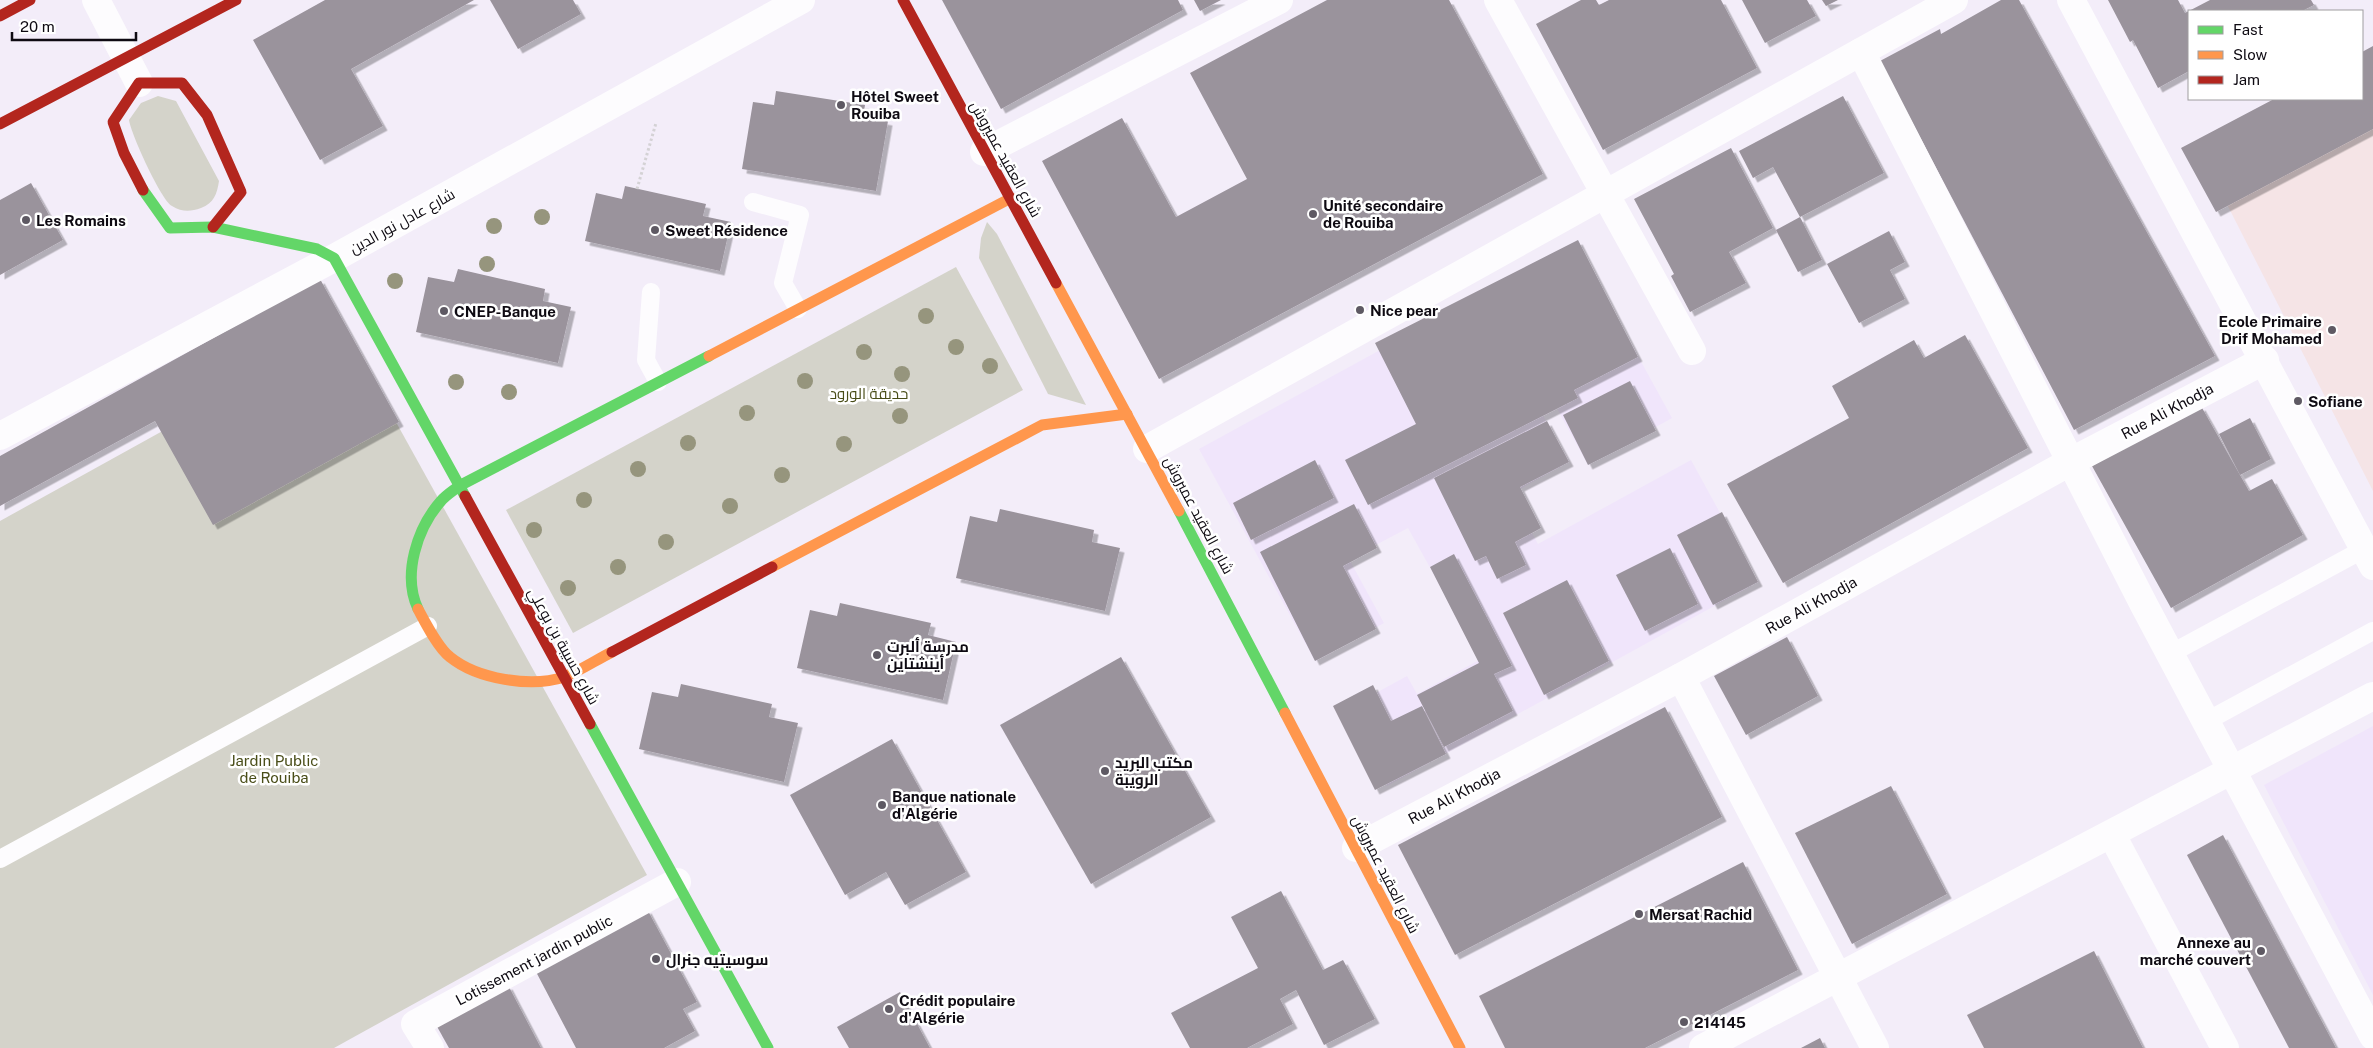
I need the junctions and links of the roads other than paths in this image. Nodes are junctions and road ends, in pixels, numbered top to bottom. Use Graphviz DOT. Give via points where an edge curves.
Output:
graph roads {
  1 [pos="30,0"];
  2 [pos="96,0"];
  3 [pos="236,0"];
  4 [pos="801,0"];
  5 [pos="903,0"];
  6 [pos="1279,0"];
  7 [pos="1498,0"];
  8 [pos="1954,0"];
  9 [pos="2071,0"];
  10 [pos="0,16"];
  11 [pos="1861,52"];
  12 [pos="124,57"];
  13 [pos="138,83"];
  14 [pos="0,124"];
  15 [pos="984,152"];
  16 [pos="1604,194"];
  17 [pos="1011,198"];
  18 [pos="752,202"];
  19 [pos="213,227"];
  20 [pos="334,258"];
  21 [pos="651,292"];
  22 [pos="798,309"];
  23 [pos="1692,351"];
  24 [pos="2265,360"];
  25 [pos="658,382"];
  26 [pos="1127,414"];
  27 [pos="0,436"];
  28 [pos="1148,449"];
  29 [pos="2070,462"];
  30 [pos="459,486"];
  31 [pos="2369,557"];
  32 [pos="428,626"];
  33 [pos="2373,631"];
  34 [pos="2170,654"];
  35 [pos="564,677"];
  36 [pos="1680,677"];
  37 [pos="2373,696"];
  38 [pos="2205,722"];
  39 [pos="2231,772"];
  40 [pos="2112,834"];
  41 [pos="1356,848"];
  42 [pos="0,859"];
  43 [pos="677,882"];
  44 [pos="1838,978"];
  45 [pos="2373,1036"];
  46 [pos="430,1048"];
  47 [pos="768,1048"];
  48 [pos="1460,1048"];
  49 [pos="1703,1048"];
  50 [pos="1875,1048"];
  51 [pos="2225,1048"];
  1 -- 10 [label="street"];
  2 -- 12 [label="street"];
  3 -- 12 [label="street"];
  4 -- 20 [label="street, شارع عادل نور الدين"];
  5 -- 15 [label="street, شارع العقيد عميروش"];
  6 -- 15 [label="street"];
  7 -- 16 [label="street"];
  8 -- 11 [label="street"];
  9 -- 24 [label="street"];
  11 -- 16 [label="street"];
  11 -- 29 [label="street"];
  12 -- 13 [label="street"];
  12 -- 14 [label="street"];
  13 -- 19 [label="street" via="113,122 137,181 170,228"];
  13 -- 19 [label="street" via="182,83 207,115 241,192"];
  15 -- 17 [label="street, شارع العقيد عميروش"];
  16 -- 23 [label="street"];
  16 -- 28 [label="street"];
  17 -- 22 [label="street"];
  17 -- 26 [label="street, شارع العقيد عميروش"];
  18 -- 22 [label="lane" via="800,215 783,283"];
  19 -- 20 [label="street" via="317,249"];
  20 -- 27 [label="street, شارع عادل نور الدين"];
  20 -- 30 [label="street, شارع حسيبة بن بوعلي"];
  21 -- 25 [label="lane" via="646,360"];
  22 -- 25 [label="street"];
  24 -- 29 [label="street, Rue Ali Khodja"];
  24 -- 31 [label="street"];
  25 -- 30 [label="street"];
  26 -- 28 [label="street, شارع العقيد عميروش"];
  26 -- 35 [label="street" via="1042,425"];
  28 -- 41 [label="street, شارع العقيد عميروش"];
  29 -- 34 [label="street"];
  29 -- 36 [label="street, Rue Ali Khodja"];
  30 -- 32 [label="street" via="440,502 432,514 413,558 413,597"];
  30 -- 35 [label="street, شارع حسيبة بن بوعلي"];
  31 -- 34 [label="lane"];
  32 -- 35 [label="street" via="449,657 478,672 518,682 542,682"];
  32 -- 42 [label="lane"];
  33 -- 38 [label="lane"];
  34 -- 38 [label="street"];
  35 -- 43 [label="street, شارع حسيبة بن بوعلي"];
  36 -- 41 [label="street, Rue Ali Khodja"];
  36 -- 44 [label="street"];
  37 -- 39 [label="street"];
  38 -- 39 [label="street"];
  39 -- 40 [label="street"];
  39 -- 45 [label="street"];
  40 -- 44 [label="street"];
  40 -- 51 [label="street"];
  41 -- 48 [label="street, شارع العقيد عميروش"];
  43 -- 46 [label="street, Lotissement jardin public" via="415,1024"];
  43 -- 47 [label="street, شارع حسيبة بن بوعلي"];
  44 -- 49 [label="street"];
  44 -- 50 [label="street"];
}
